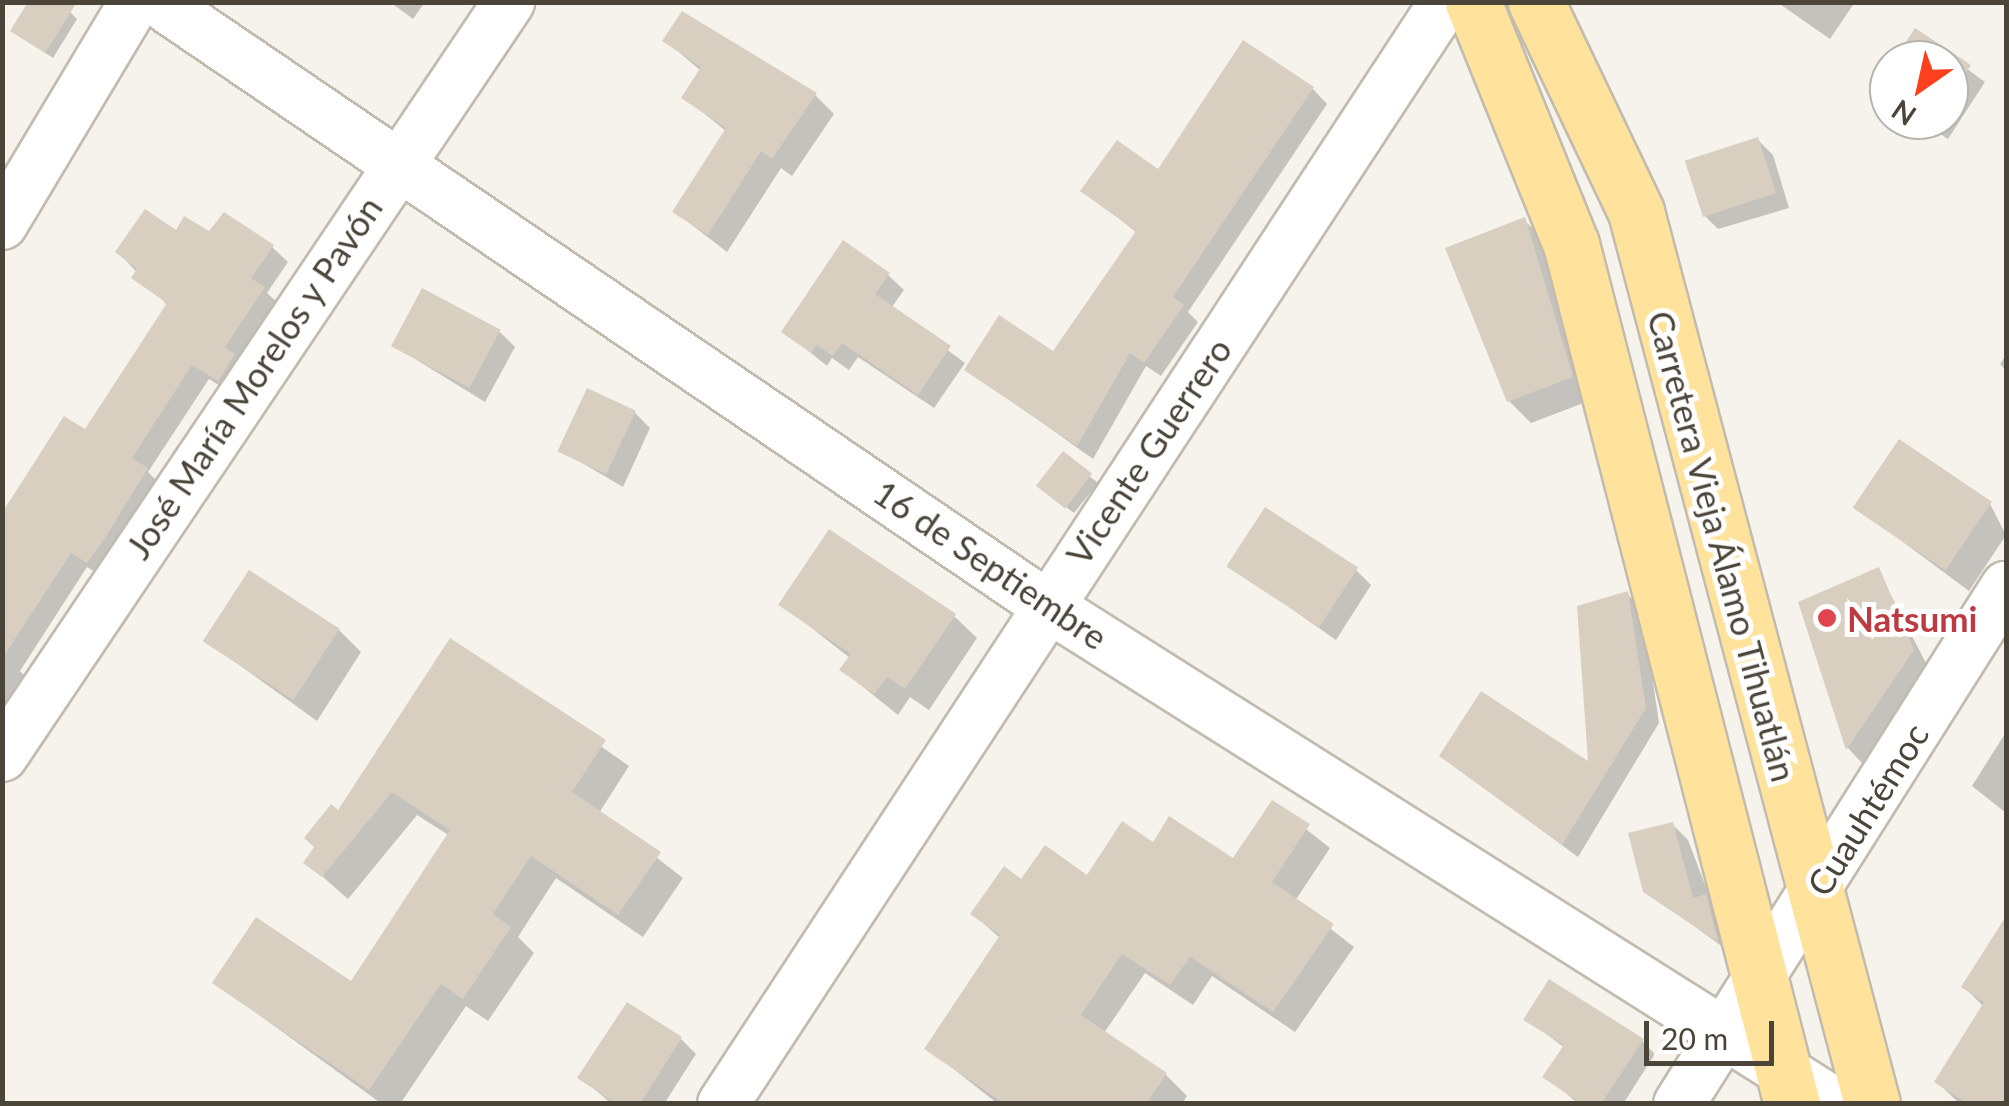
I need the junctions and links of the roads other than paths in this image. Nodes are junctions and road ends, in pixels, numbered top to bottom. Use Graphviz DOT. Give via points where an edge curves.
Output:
graph roads {
  1 [pos="135,2"];
  2 [pos="160,2"];
  3 [pos="509,2"];
  4 [pos="1445,2"];
  5 [pos="1472,2"];
  6 [pos="1536,2"];
  7 [pos="399,157"];
  8 [pos="2,224"];
  9 [pos="2006,587"];
  10 [pos="1046,604"];
  11 [pos="2,756"];
  12 [pos="1814,893"];
  13 [pos="1761,978"];
  14 [pos="1726,1031"];
  15 [pos="1788,1087"];
  16 [pos="723,1104"];
  17 [pos="1679,1104"];
  18 [pos="1836,1104"];
  19 [pos="1872,1104"];
  1 -- 8 [label="street"];
  2 -- 7 [label="street, 16 de Septiembre"];
  3 -- 7 [label="street, José María Morelos y Pavón"];
  4 -- 10 [label="street, Vicente Guerrero"];
  5 -- 13 [label="main road, Carretera Vieja Álamo Tihuatlán" via="1571,244"];
  6 -- 12 [label="main road, Carretera Vieja Álamo Tihuatlán" via="1636,212"];
  7 -- 10 [label="street, 16 de Septiembre"];
  7 -- 11 [label="street, José María Morelos y Pavón"];
  9 -- 12 [label="street, Cuauhtémoc"];
  10 -- 14 [label="street, 16 de Septiembre"];
  10 -- 16 [label="street, Vicente Guerrero"];
  12 -- 13 [label="street, Cuauhtémoc"];
  12 -- 19 [label="main road, Carretera Vieja Álamo Tihuatlán"];
  13 -- 14 [label="street, Cuauhtémoc"];
  13 -- 15 [label="main road, Carretera Vieja Álamo Tihuatlán"];
  14 -- 15 [label="street, 16 de Septiembre"];
  14 -- 17 [label="street, Cuauhtémoc"];
  15 -- 18 [label="street, 16 de Septiembre"];
}
